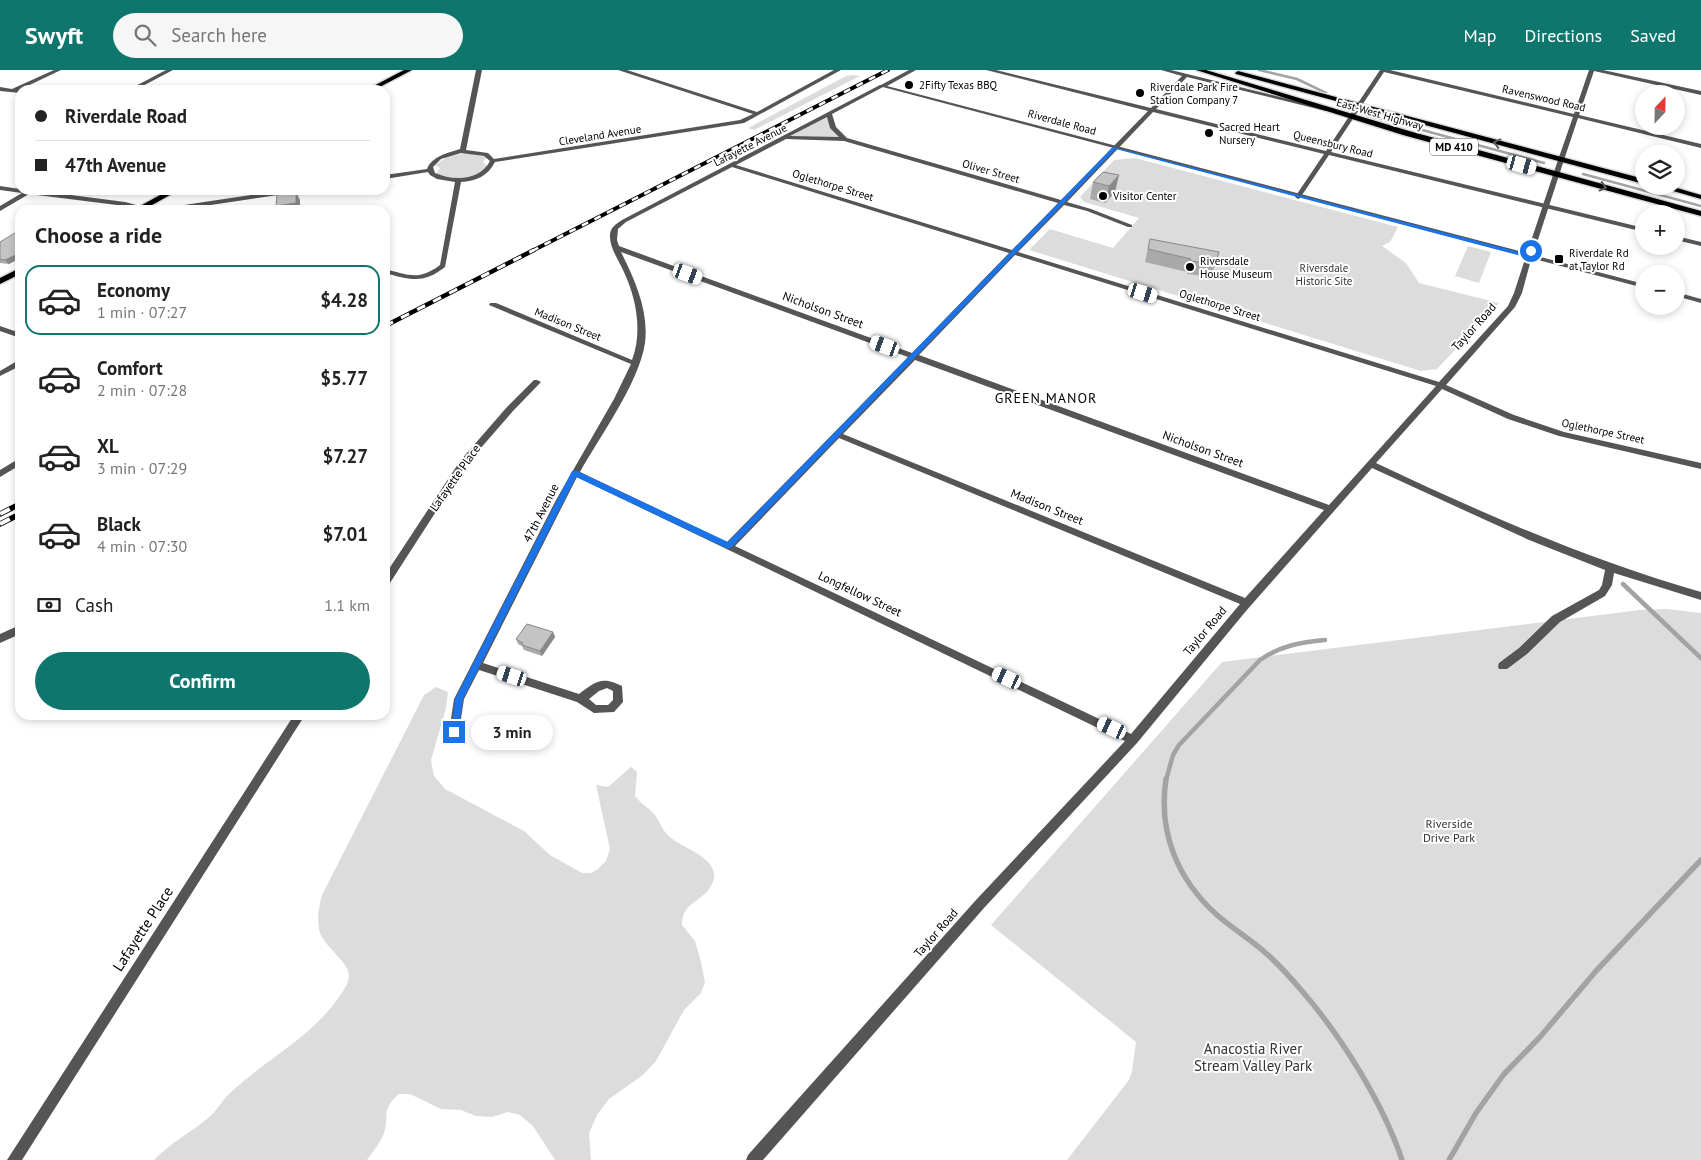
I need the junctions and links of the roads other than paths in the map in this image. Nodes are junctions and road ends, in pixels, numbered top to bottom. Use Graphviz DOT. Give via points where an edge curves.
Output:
graph roads {
  1 [pos="58,70"];
  2 [pos="170,70"];
  3 [pos="409,70"];
  4 [pos="479,70"];
  5 [pos="819,70"];
  6 [pos="913,70"];
  7 [pos="989,70"];
  8 [pos="1164,70"];
  9 [pos="1199,70"];
  10 [pos="1226,70"];
  11 [pos="1383,70"];
  12 [pos="1592,70"];
  13 [pos="1596,70"];
  14 [pos="627,71"];
  15 [pos="835,72"];
  16 [pos="1004,72"];
  17 [pos="1185,76"];
  18 [pos="1218,76"];
  19 [pos="26,85"];
  20 [pos="142,85"];
  21 [pos="379,85"];
  22 [pos="882,86"];
  23 [pos="0,89"];
  24 [pos="13,91"];
  25 [pos="1701,93"];
  26 [pos="1359,106"];
  27 [pos="1326,109"];
  28 [pos="1152,110"];
  29 [pos="759,114"];
  30 [pos="829,114"];
  31 [pos="1576,116"];
  32 [pos="1351,117"];
  33 [pos="783,138"];
  34 [pos="845,139"];
  35 [pos="1701,146"];
  36 [pos="1115,148"];
  37 [pos="463,151"];
  38 [pos="1327,153"];
  39 [pos="1561,160"];
  40 [pos="493,161"];
  41 [pos="731,165"];
  42 [pos="430,170"];
  43 [pos="1556,175"];
  44 [pos="390,176"];
  45 [pos="458,180"];
  46 [pos="1635,180"];
  47 [pos="0,188"];
  48 [pos="15,190"];
  49 [pos="1685,193"];
  50 [pos="22,195"];
  51 [pos="53,195"];
  52 [pos="167,195"];
  53 [pos="264,195"];
  54 [pos="1298,196"];
  55 [pos="1701,197"];
  56 [pos="1062,202"];
  57 [pos="115,205"];
  58 [pos="148,205"];
  59 [pos="198,205"];
  60 [pos="1545,206"];
  61 [pos="0,209"];
  62 [pos="1701,214"];
  63 [pos="1130,226"];
  64 [pos="1635,228"];
  65 [pos="1685,240"];
  66 [pos="1701,244"];
  67 [pos="617,248"];
  68 [pos="1014,252"];
  69 [pos="1529,256"];
  70 [pos="390,272"];
  71 [pos="15,274"];
  72 [pos="0,281"];
  73 [pos="1635,284"];
  74 [pos="1685,297"];
  75 [pos="1701,301"];
  76 [pos="493,305"];
  77 [pos="0,328"];
  78 [pos="15,334"];
  79 [pos="912,356"];
  80 [pos="634,364"];
  81 [pos="15,366"];
  82 [pos="0,374"];
  83 [pos="537,382"];
  84 [pos="1440,385"];
  85 [pos="836,434"];
  86 [pos="15,464"];
  87 [pos="1370,464"];
  88 [pos="1701,466"];
  89 [pos="575,473"];
  90 [pos="0,474"];
  91 [pos="1331,508"];
  92 [pos="729,546"];
  93 [pos="1610,570"];
  94 [pos="390,575"];
  95 [pos="1701,596"];
  96 [pos="1248,603"];
  97 [pos="15,632"];
  98 [pos="0,639"];
  99 [pos="477,665"];
  100 [pos="1503,666"];
  101 [pos="581,699"];
  102 [pos="297,720"];
  103 [pos="454,732"];
  104 [pos="1134,740"];
  105 [pos="14,1160"];
  106 [pos="754,1160"];
  1 -- 19 [label="street"];
  2 -- 20 [label="street"];
  3 -- 21 [label="main road"];
  4 -- 37 [label="street"];
  5 -- 15 [label="street"];
  6 -- 22 [label="street, Lafayette Avenue"];
  7 -- 16 [label="street, Queensbury Road"];
  8 -- 17 [label="street"];
  9 -- 18 [label="main road, East-West Highway / MD 410"];
  10 -- 26 [label="main road, East-West Highway / MD 410"];
  11 -- 26 [label="street"];
  11 -- 31 [label="street, Ravenswood Road"];
  12 -- 31 [label="street, Taylor Road"];
  13 -- 25 [label="street"];
  14 -- 29 [label="street"];
  15 -- 29 [label="street, Cleveland Avenue"];
  16 -- 28 [label="street, Queensbury Road"];
  17 -- 27 [label="street"];
  17 -- 28 [label="street"];
  18 -- 26 [label="main road"];
  18 -- 27 [label="main road, East-West Highway / MD 410"];
  22 -- 30 [label="street, Lafayette Avenue"];
  22 -- 36 [label="street, Riverdale Road"];
  23 -- 24 [label="street"];
  26 -- 32 [label="street"];
  39 -- 26 [label="main road, East-West Highway / MD 410, one-way"];
  27 -- 32 [label="main road, East-West Highway / MD 410"];
  28 -- 36 [label="street"];
  28 -- 38 [label="street, Queensbury Road"];
  29 -- 40 [label="street, Cleveland Avenue" via="742,122 710,128"];
  30 -- 33 [label="street, Lafayette Avenue"];
  30 -- 34 [label="street" via="832,128"];
  31 -- 35 [label="street, Ravenswood Road"];
  31 -- 39 [label="street, Taylor Road"];
  32 -- 38 [label="street"];
  32 -- 43 [label="main road, East-West Highway / MD 410"];
  33 -- 34 [label="street, Oliver Street"];
  33 -- 41 [label="street, Lafayette Avenue"];
  34 -- 56 [label="street, Oliver Street"];
  36 -- 54 [label="street, Riverdale Road"];
  36 -- 56 [label="street"];
  37 -- 40 [label="street" via="486,154"];
  37 -- 42 [label="street" via="439,158"];
  38 -- 54 [label="street"];
  38 -- 60 [label="street, Queensbury Road"];
  39 -- 43 [label="street, Taylor Road"];
  39 -- 46 [label="main road, East-West Highway / MD 410"];
  40 -- 45 [label="street" via="484,173"];
  41 -- 67 [label="street, Lafayette Avenue" via="618,225 613,237"];
  41 -- 68 [label="street, Oglethorpe Street"];
  42 -- 44 [label="street"];
  42 -- 45 [label="street" via="439,178"];
  43 -- 60 [label="street, Taylor Road"];
  43 -- 62 [label="main road, East-West Highway / MD 410, one-way"];
  45 -- 70 [label="street" via="445,264 436,272 418,279"];
  47 -- 48 [label="street"];
  49 -- 55 [label="main road"];
  50 -- 61 [label="street"];
  51 -- 57 [label="street"];
  52 -- 58 [label="main road"];
  53 -- 59 [label="street"];
  54 -- 69 [label="street, Riverdale Road"];
  56 -- 63 [label="street, Oliver Street"];
  56 -- 68 [label="street"];
  60 -- 64 [label="street, Queensbury Road"];
  60 -- 69 [label="street, Taylor Road"];
  65 -- 66 [label="street"];
  67 -- 79 [label="street, Nicholson Street"];
  67 -- 80 [label="street, 47th Avenue" via="629,275 641,320 641,342"];
  68 -- 79 [label="street"];
  68 -- 84 [label="street, Oglethorpe Street"];
  69 -- 73 [label="street, Riverdale Road"];
  69 -- 84 [label="street, Taylor Road" via="1511,307"];
  71 -- 72 [label="main road"];
  74 -- 75 [label="street"];
  76 -- 80 [label="street, Madison Street"];
  77 -- 78 [label="street"];
  79 -- 85 [label="street"];
  79 -- 91 [label="street, Nicholson Street"];
  80 -- 89 [label="street, 47th Avenue" via="622,394"];
  81 -- 82 [label="street"];
  83 -- 94 [label="street, Lafayette Place" via="463,463"];
  84 -- 87 [label="street, Taylor Road"];
  84 -- 88 [label="street, Oglethorpe Street" via="1511,417 1562,434"];
  85 -- 92 [label="street"];
  85 -- 96 [label="street, Madison Street"];
  86 -- 90 [label="street"];
  87 -- 91 [label="street, Taylor Road"];
  87 -- 93 [label="street" via="1510,529"];
  89 -- 92 [label="street, Longfellow Street"];
  89 -- 99 [label="street, 47th Avenue"];
  91 -- 96 [label="street, Taylor Road"];
  92 -- 104 [label="street, Longfellow Street"];
  93 -- 95 [label="street"];
  93 -- 100 [label="street" via="1602,593 1556,619"];
  96 -- 104 [label="street, Taylor Road"];
  97 -- 98 [label="street"];
  99 -- 101 [label="street"];
  99 -- 103 [label="street, 47th Avenue" via="459,699"];
  102 -- 105 [label="street, Lafayette Place"];
  104 -- 106 [label="street, Taylor Road" via="980,904"];
}
